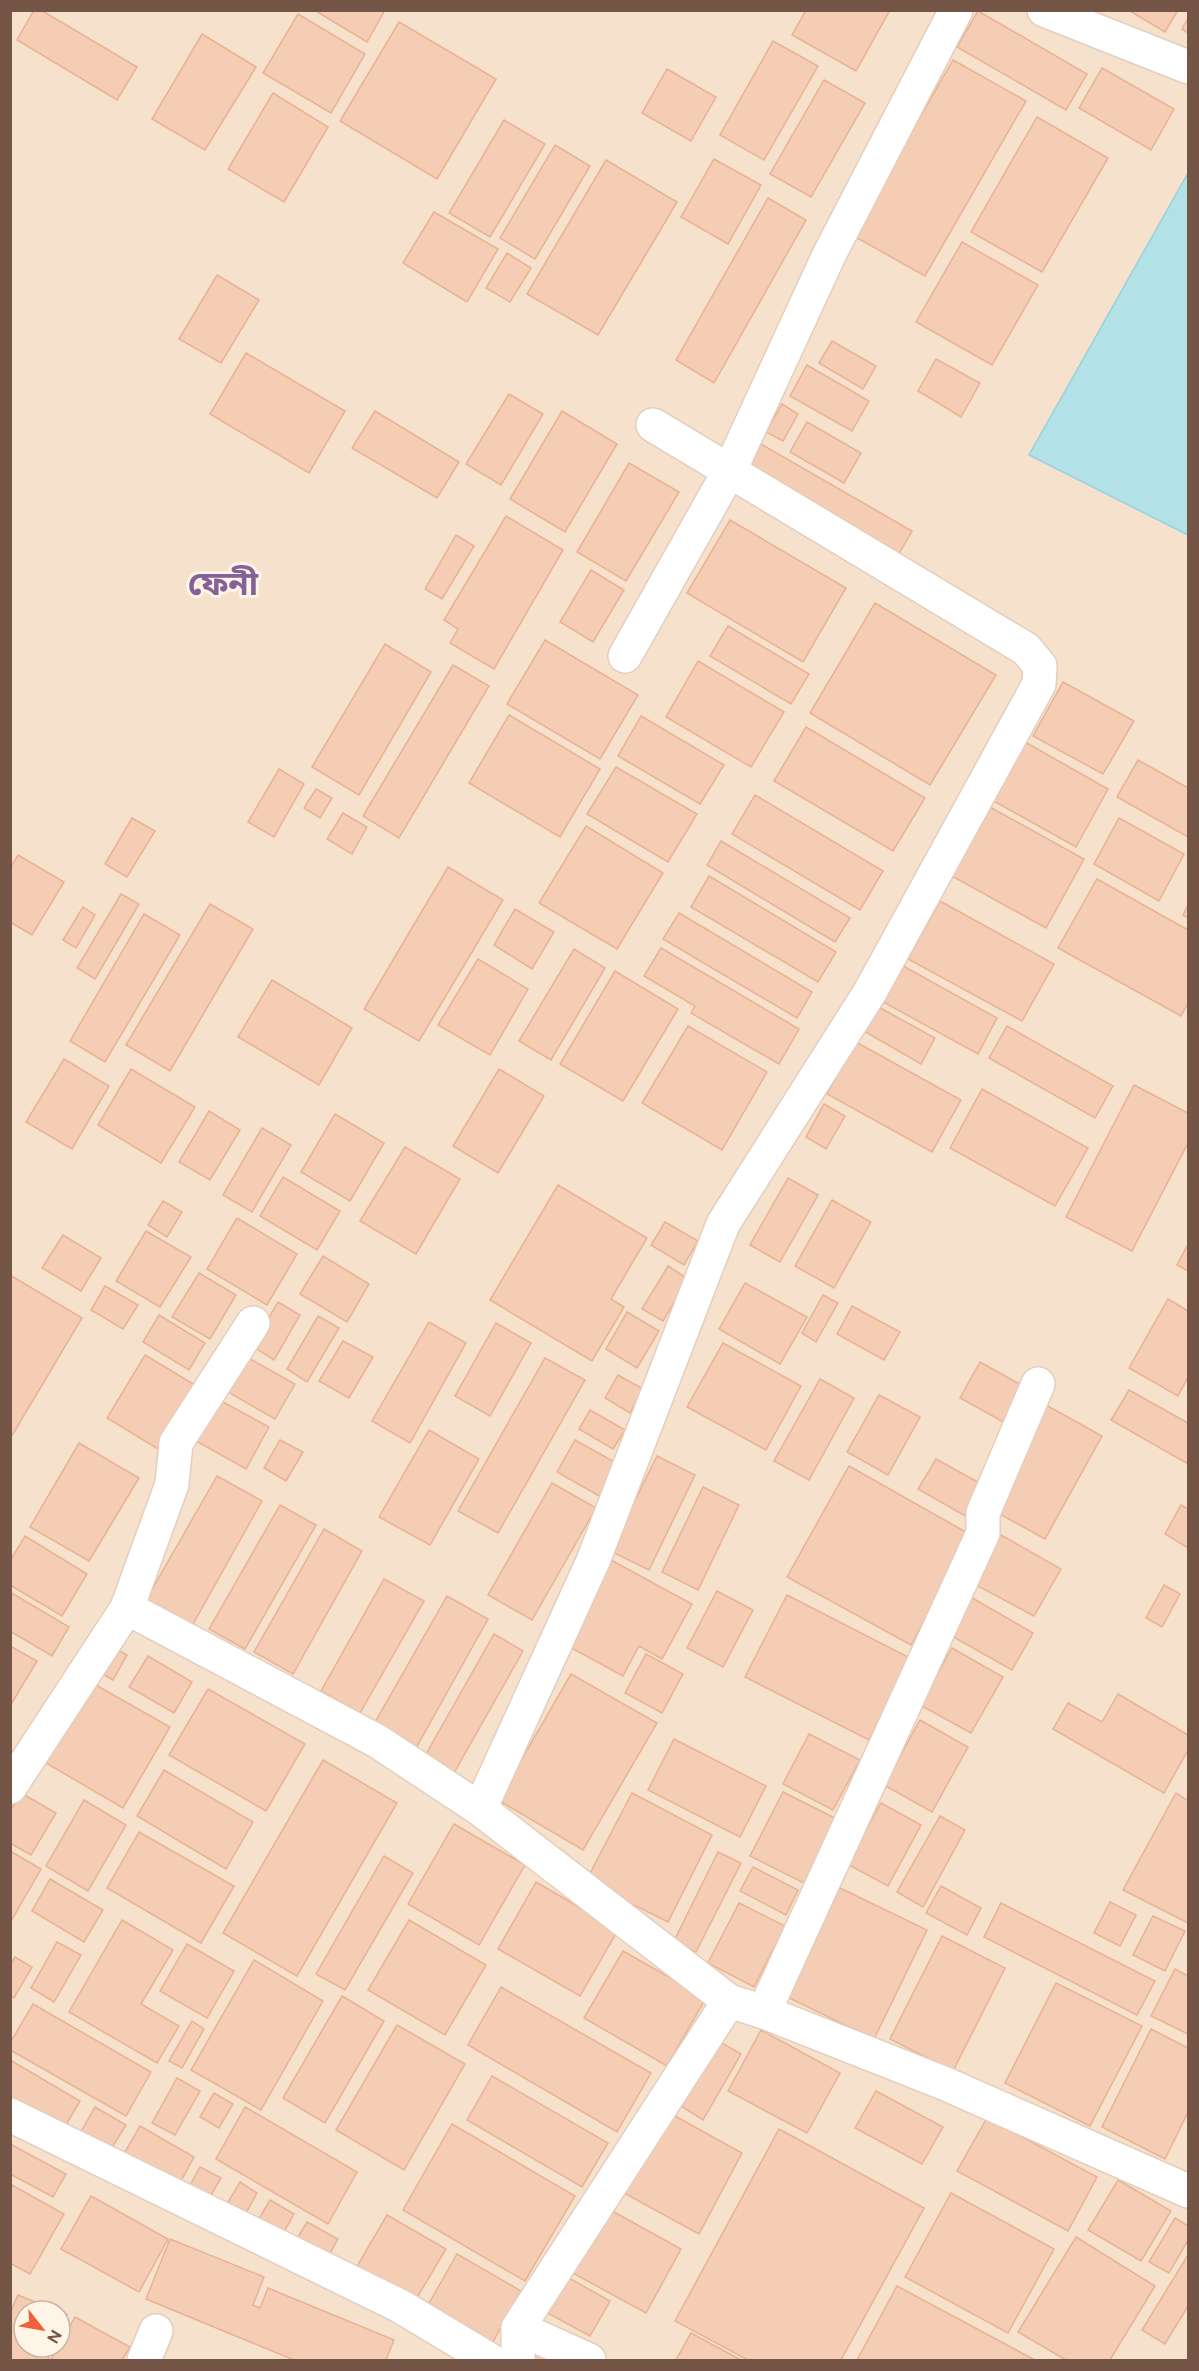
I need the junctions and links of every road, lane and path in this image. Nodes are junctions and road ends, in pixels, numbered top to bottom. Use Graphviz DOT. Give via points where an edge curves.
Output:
graph roads {
  1 [pos="956,10"];
  2 [pos="1044,10"];
  3 [pos="1188,68"];
  4 [pos="653,425"];
  5 [pos="730,470"];
  6 [pos="625,656"];
  7 [pos="253,1323"];
  8 [pos="1038,1384"];
  9 [pos="127,1608"];
  10 [pos="15,1771"];
  11 [pos="480,1809"];
  12 [pos="729,2001"];
  13 [pos="764,2012"];
  14 [pos="10,2115"];
  15 [pos="1188,2191"];
  16 [pos="518,2328"];
  17 [pos="490,2361"];
  18 [pos="518,2361"];
  19 [pos="589,2361"];
  1 -- 5 [label="street" via="829,255"];
  2 -- 3 [label="street"];
  4 -- 5 [label="street"];
  5 -- 6 [label="street"];
  5 -- 11 [label="street" via="1026,649 1040,666 1039,684 870,992 723,1224 593,1561"];
  7 -- 9 [label="street" via="177,1443 172,1484"];
  8 -- 13 [label="street" via="983,1513 983,1533"];
  9 -- 10 [label="street"];
  9 -- 11 [label="street" via="377,1741"];
  11 -- 12 [label="street"];
  12 -- 13 [label="street"];
  12 -- 16 [label="street"];
  13 -- 15 [label="street" via="946,2084"];
  14 -- 17 [label="street" via="400,2306"];
  16 -- 18 [label="street"];
  16 -- 19 [label="street"];
}
